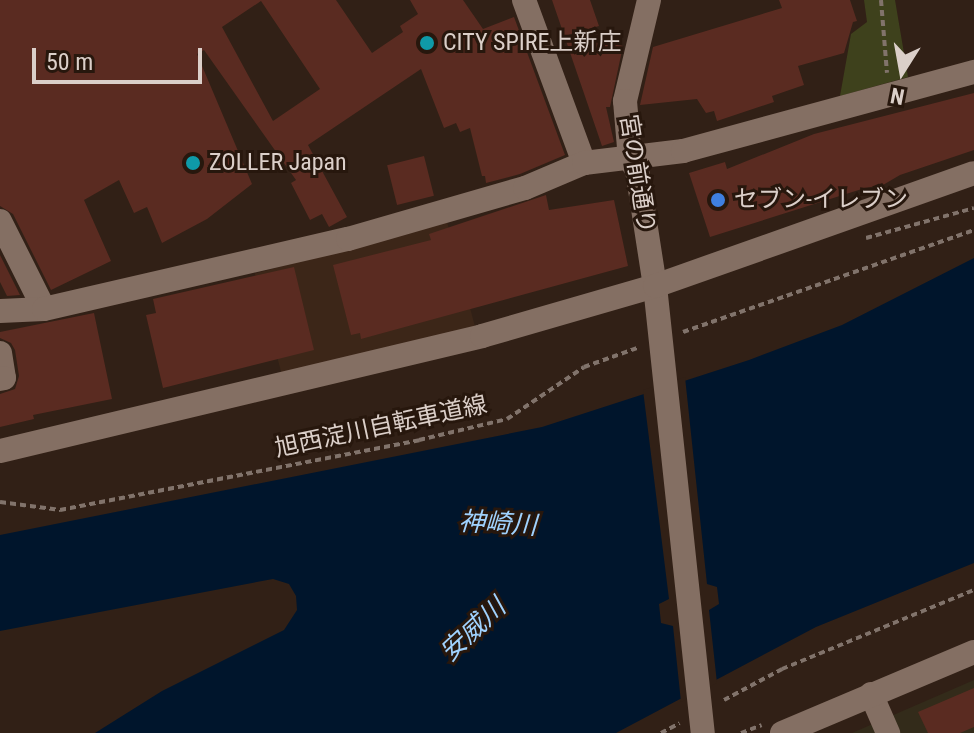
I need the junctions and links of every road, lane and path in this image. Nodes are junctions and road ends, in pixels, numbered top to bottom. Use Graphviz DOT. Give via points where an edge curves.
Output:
graph roads {
  1 [pos="524,0"];
  2 [pos="649,0"];
  3 [pos="881,0"];
  4 [pos="974,72"];
  5 [pos="891,94"];
  6 [pos="630,159"];
  7 [pos="584,163"];
  8 [pos="974,173"];
  9 [pos="0,221"];
  10 [pos="974,230"];
  11 [pos="656,294"];
  12 [pos="44,309"];
  13 [pos="0,311"];
  14 [pos="674,335"];
  15 [pos="644,346"];
  16 [pos="0,353"];
  17 [pos="0,379"];
  18 [pos="0,451"];
  19 [pos="0,502"];
  20 [pos="974,590"];
  21 [pos="974,652"];
  22 [pos="871,694"];
  23 [pos="719,702"];
  24 [pos="692,728"];
  25 [pos="661,733"];
  26 [pos="782,733"];
  27 [pos="888,733"];
  1 -- 7 [label="street"];
  2 -- 6 [label="street, 宮の前通り" via="625,101"];
  3 -- 5 [label="path"];
  4 -- 5 [label="street"];
  5 -- 6 [label="street" via="683,151"];
  6 -- 7 [label="street"];
  6 -- 11 [label="street, 宮の前通り" via="637,170"];
  7 -- 12 [label="street" via="525,188 348,239"];
  8 -- 11 [label="street"];
  9 -- 12 [label="street"];
  10 -- 14 [label="path"];
  11 -- 18 [label="street"];
  11 -- 24 [label="street, 宮の前通り"];
  12 -- 13 [label="street"];
  15 -- 19 [label="path, 旭西淀川自転車道線" via="584,367 507,419 60,510"];
  16 -- 17 [label="street"];
  20 -- 23 [label="path" via="782,669"];
  21 -- 22 [label="street"];
  22 -- 26 [label="street"];
  22 -- 27 [label="street"];
  24 -- 25 [label="path"];
}
